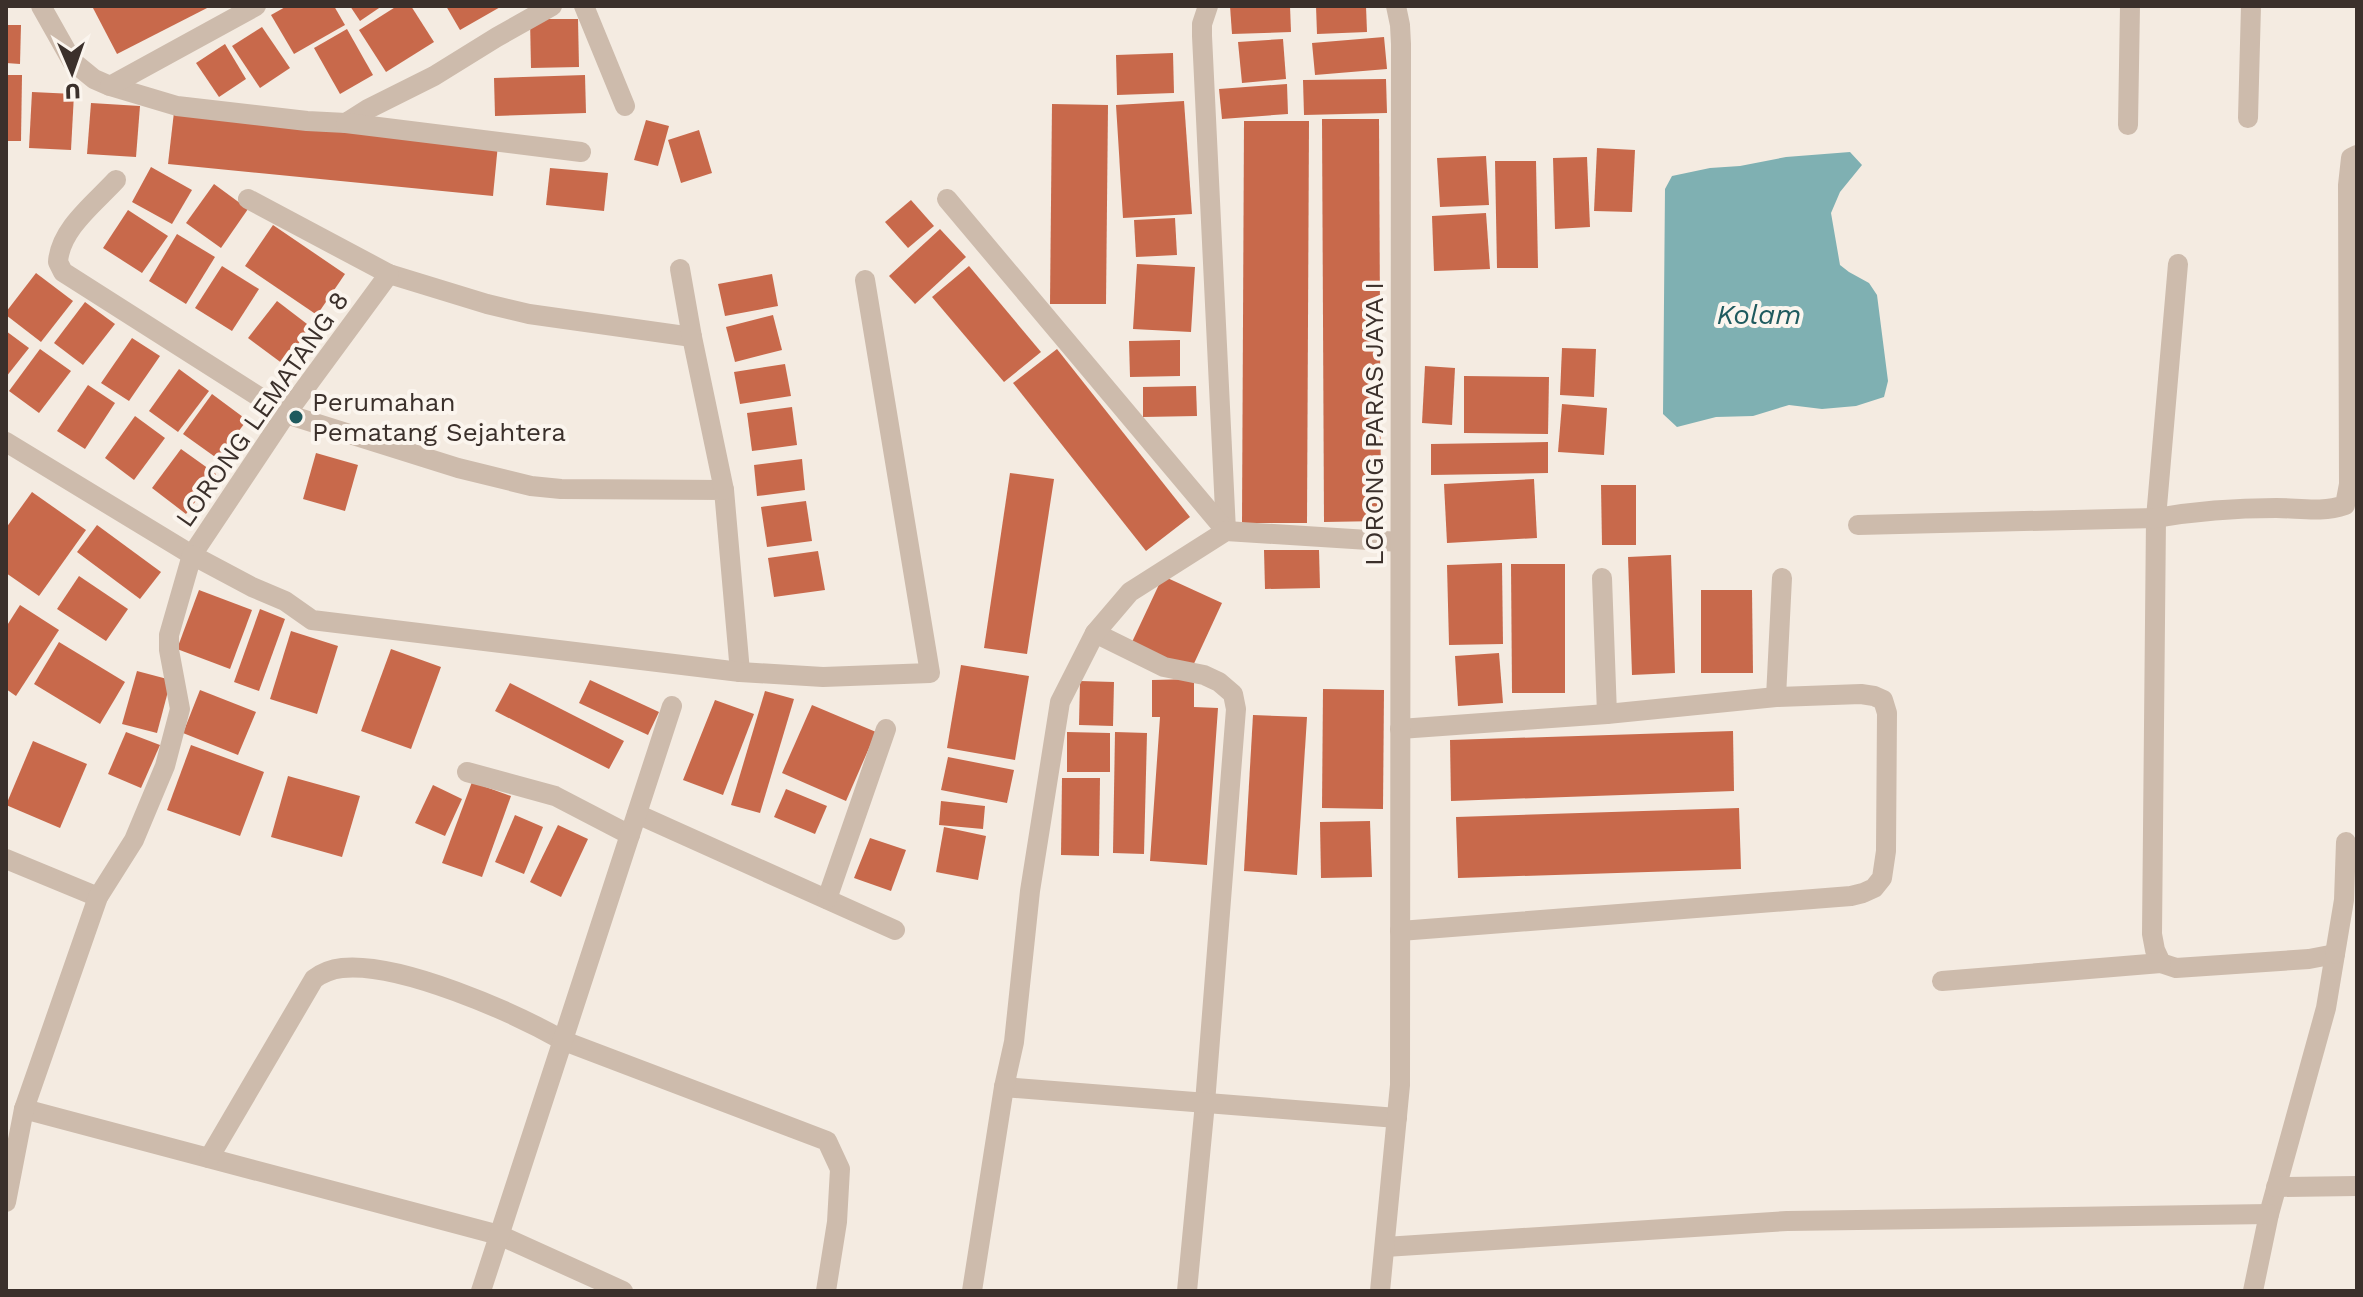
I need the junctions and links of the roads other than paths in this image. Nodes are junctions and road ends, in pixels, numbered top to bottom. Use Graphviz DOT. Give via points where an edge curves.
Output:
graph roads {
  1 [pos="41,6"];
  2 [pos="256,6"];
  3 [pos="552,6"];
  4 [pos="584,6"];
  5 [pos="1208,6"];
  6 [pos="1396,6"];
  7 [pos="2130,6"];
  8 [pos="2251,6"];
  9 [pos="110,86"];
  10 [pos="625,106"];
  11 [pos="2248,118"];
  12 [pos="346,123"];
  13 [pos="2128,125"];
  14 [pos="581,152"];
  15 [pos="2357,155"];
  16 [pos="116,180"];
  17 [pos="248,199"];
  18 [pos="947,199"];
  19 [pos="2178,264"];
  20 [pos="680,269"];
  21 [pos="389,274"];
  22 [pos="865,280"];
  23 [pos="692,337"];
  24 [pos="286,414"];
  25 [pos="6,442"];
  26 [pos="724,490"];
  27 [pos="2156,518"];
  28 [pos="1858,525"];
  29 [pos="1226,531"];
  30 [pos="1400,542"];
  31 [pos="192,555"];
  32 [pos="1602,578"];
  33 [pos="1782,578"];
  34 [pos="1095,633"];
  35 [pos="740,672"];
  36 [pos="1776,697"];
  37 [pos="672,706"];
  38 [pos="1607,714"];
  39 [pos="886,729"];
  40 [pos="1400,729"];
  41 [pos="467,772"];
  42 [pos="637,814"];
  43 [pos="630,835"];
  44 [pos="2346,842"];
  45 [pos="6,859"];
  46 [pos="98,897"];
  47 [pos="827,899"];
  48 [pos="895,930"];
  49 [pos="1400,931"];
  50 [pos="2335,954"];
  51 [pos="2161,963"];
  52 [pos="1942,981"];
  53 [pos="564,1041"];
  54 [pos="1004,1087"];
  55 [pos="1205,1103"];
  56 [pos="24,1109"];
  57 [pos="1397,1118"];
  58 [pos="209,1158"];
  59 [pos="2357,1186"];
  60 [pos="2276,1187"];
  61 [pos="6,1202"];
  62 [pos="2269,1214"];
  63 [pos="499,1235"];
  64 [pos="1385,1247"];
  65 [pos="481,1291"];
  66 [pos="623,1291"];
  67 [pos="826,1291"];
  68 [pos="972,1291"];
  69 [pos="1187,1291"];
  70 [pos="1380,1291"];
  71 [pos="2253,1291"];
  1 -- 9 [label="street" via="72,61"];
  2 -- 9 [label="street"];
  3 -- 12 [label="street"];
  4 -- 10 [label="street"];
  5 -- 29 [label="street" via="1202,36"];
  6 -- 30 [label="street, LORONG PARAS JAYA I" via="1401,44"];
  7 -- 13 [label="street"];
  8 -- 11 [label="street"];
  9 -- 12 [label="street" via="177,106"];
  12 -- 14 [label="street"];
  15 -- 27 [label="street" via="2351,158 2348,185 2345,505 2198,510"];
  16 -- 24 [label="street" via="62,243 58,262 63,272"];
  17 -- 21 [label="street"];
  18 -- 29 [label="street"];
  19 -- 27 [label="street"];
  20 -- 23 [label="street"];
  21 -- 23 [label="street" via="529,314"];
  21 -- 24 [label="street, LORONG LEMATANG 8"];
  22 -- 35 [label="street" via="930,673 823,677"];
  23 -- 26 [label="street"];
  24 -- 26 [label="street" via="531,486"];
  24 -- 31 [label="street, LORONG LEMATANG 8"];
  25 -- 31 [label="street, LORONG LEMATANG 8"];
  26 -- 35 [label="street"];
  27 -- 28 [label="street"];
  27 -- 51 [label="street" via="2152,934"];
  29 -- 30 [label="street"];
  29 -- 34 [label="street" via="1130,592"];
  30 -- 40 [label="street, LORONG PARAS JAYA I"];
  31 -- 35 [label="street" via="312,620"];
  31 -- 46 [label="street" via="169,635 180,709 172,741 134,840"];
  32 -- 38 [label="street"];
  33 -- 36 [label="street"];
  34 -- 54 [label="street" via="1060,702"];
  34 -- 55 [label="street" via="1164,667 1204,675 1233,694 1236,709"];
  36 -- 38 [label="street"];
  36 -- 49 [label="street" via="1861,694 1883,700 1886,851 1882,878 1874,888 1851,896"];
  37 -- 42 [label="street"];
  38 -- 40 [label="street"];
  39 -- 47 [label="street"];
  40 -- 49 [label="street, LORONG PARAS JAYA I"];
  41 -- 43 [label="street" via="555,796"];
  42 -- 43 [label="street"];
  42 -- 47 [label="street"];
  43 -- 53 [label="street"];
  44 -- 50 [label="street"];
  45 -- 46 [label="street"];
  46 -- 56 [label="street"];
  47 -- 48 [label="street"];
  49 -- 57 [label="street, LORONG PARAS JAYA I"];
  50 -- 51 [label="street" via="2187,968"];
  50 -- 60 [label="street" via="2326,1008"];
  51 -- 52 [label="street"];
  53 -- 58 [label="street" via="448,989 370,969 328,971 309,985"];
  53 -- 63 [label="street"];
  53 -- 67 [label="street" via="827,1141 840,1169"];
  54 -- 55 [label="street"];
  54 -- 68 [label="street"];
  55 -- 57 [label="street"];
  55 -- 69 [label="street"];
  56 -- 58 [label="street"];
  56 -- 61 [label="street"];
  57 -- 64 [label="street, LORONG PARAS JAYA I"];
  58 -- 63 [label="street"];
  59 -- 60 [label="street"];
  60 -- 62 [label="street"];
  62 -- 64 [label="street" via="1787,1221"];
  62 -- 71 [label="street"];
  63 -- 65 [label="street"];
  63 -- 66 [label="street"];
  64 -- 70 [label="street, LORONG PARAS JAYA I"];
}
